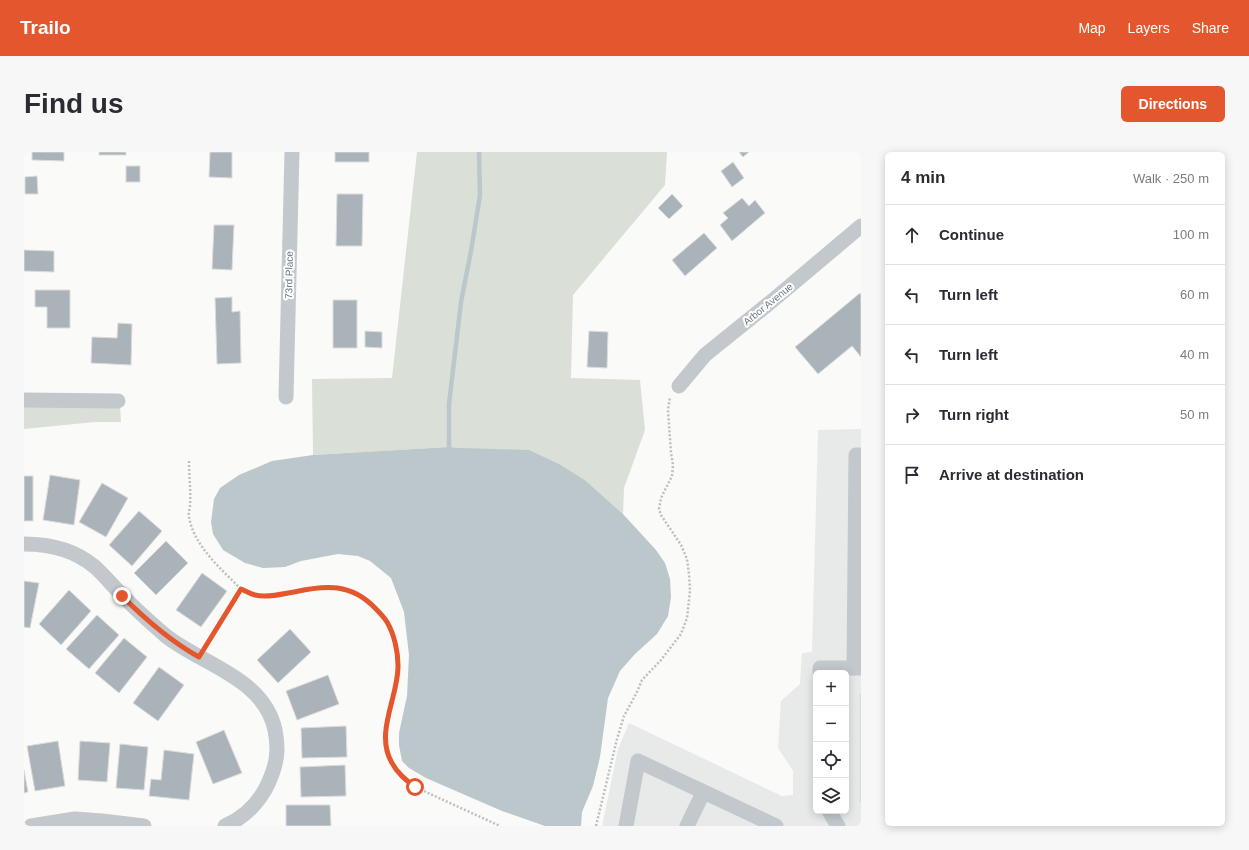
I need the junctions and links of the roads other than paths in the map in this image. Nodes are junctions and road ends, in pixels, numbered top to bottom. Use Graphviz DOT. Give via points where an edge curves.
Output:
graph roads {
  1 [pos="292,152"];
  2 [pos="861,226"];
  3 [pos="679,386"];
  4 [pos="286,397"];
  5 [pos="24,400"];
  6 [pos="118,401"];
  7 [pos="861,455"];
  8 [pos="24,544"];
  9 [pos="858,560"];
  10 [pos="858,668"];
  11 [pos="820,670"];
  12 [pos="704,793"];
  13 [pos="831,814"];
  14 [pos="31,826"];
  15 [pos="144,826"];
  16 [pos="225,826"];
  17 [pos="626,826"];
  18 [pos="687,826"];
  19 [pos="776,826"];
  20 [pos="838,826"];
  1 -- 4 [label="street, 73rd Place"];
  2 -- 3 [label="street, Arbor Avenue" via="705,355"];
  5 -- 6 [label="street"];
  7 -- 9 [label="street" via="856,455"];
  8 -- 16 [label="street" via="49,546 81,557 94,566 137,611 183,648 246,684 259,697 274,722 278,743 276,762 268,786 255,805 237,821"];
  9 -- 10 [label="street"];
  10 -- 11 [label="street"];
  12 -- 17 [label="street" via="638,761"];
  12 -- 18 [label="street"];
  12 -- 19 [label="street"];
  13 -- 20 [label="street"];
  14 -- 15 [label="street" via="75,820"];
}
